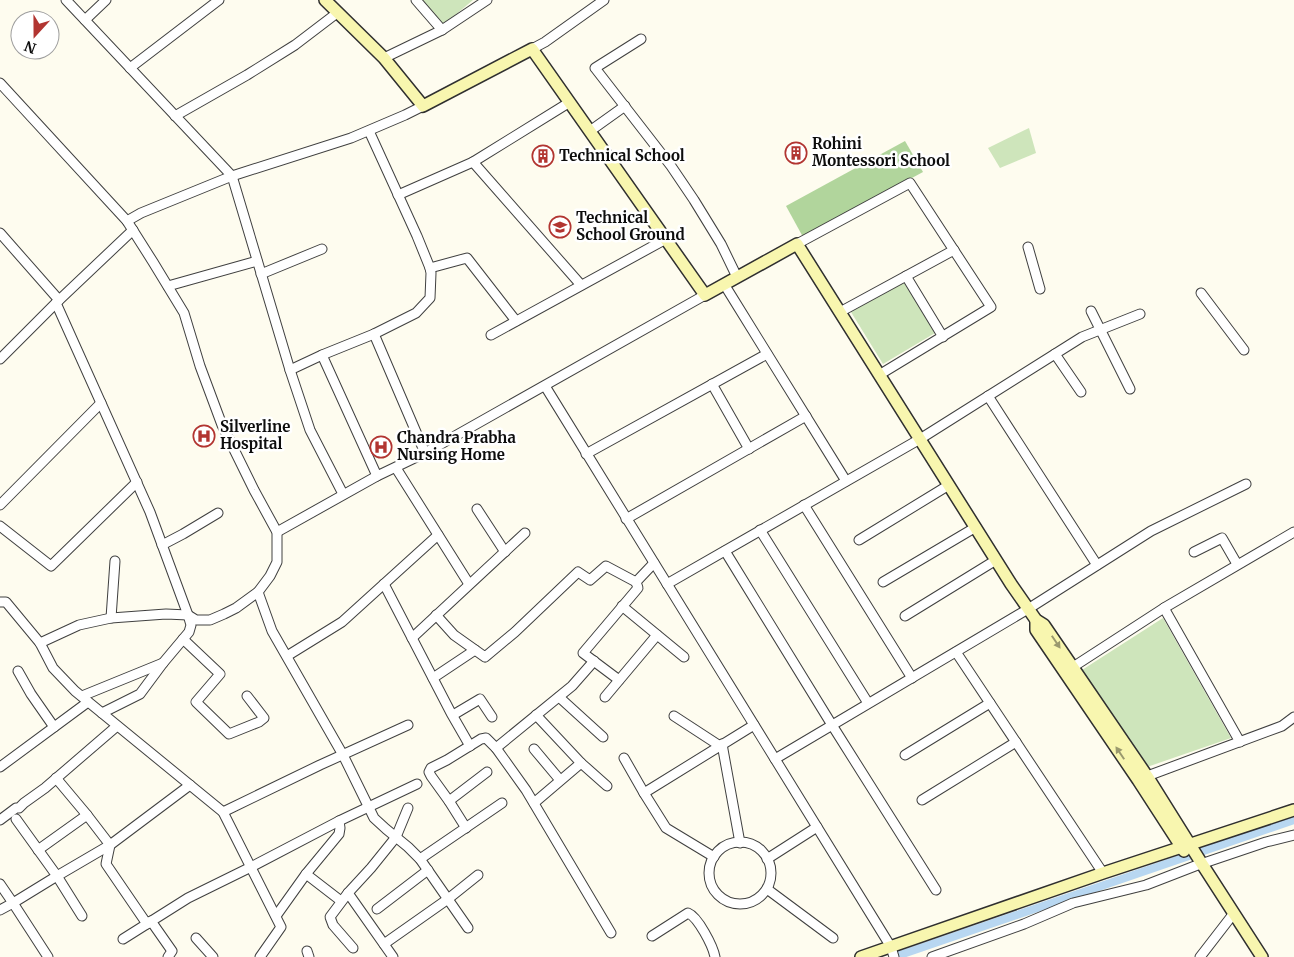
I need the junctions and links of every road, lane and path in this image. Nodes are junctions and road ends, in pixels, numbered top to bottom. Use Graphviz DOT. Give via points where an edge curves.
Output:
graph roads {
  1 [pos="66,0"];
  2 [pos="106,0"];
  3 [pos="219,0"];
  4 [pos="325,0"];
  5 [pos="416,0"];
  6 [pos="488,0"];
  7 [pos="604,0"];
  8 [pos="337,13"];
  9 [pos="85,20"];
  10 [pos="442,30"];
  11 [pos="641,38"];
  12 [pos="532,49"];
  13 [pos="384,58"];
  14 [pos="130,68"];
  15 [pos="0,83"];
  16 [pos="570,102"];
  17 [pos="423,106"];
  18 [pos="625,106"];
  19 [pos="175,116"];
  20 [pos="369,131"];
  21 [pos="590,131"];
  22 [pos="473,162"];
  23 [pos="232,176"];
  24 [pos="398,195"];
  25 [pos="128,221"];
  26 [pos="134,230"];
  27 [pos="1,236"];
  28 [pos="666,238"];
  29 [pos="797,244"];
  30 [pos="1028,247"];
  31 [pos="322,249"];
  32 [pos="954,250"];
  33 [pos="257,261"];
  34 [pos="430,268"];
  35 [pos="261,274"];
  36 [pos="906,276"];
  37 [pos="737,277"];
  38 [pos="724,284"];
  39 [pos="581,285"];
  40 [pos="168,286"];
  41 [pos="1040,289"];
  42 [pos="1201,292"];
  43 [pos="705,295"];
  44 [pos="58,302"];
  45 [pos="1091,311"];
  46 [pos="840,312"];
  47 [pos="1140,314"];
  48 [pos="516,321"];
  49 [pos="1100,330"];
  50 [pos="374,334"];
  51 [pos="491,335"];
  52 [pos="943,337"];
  53 [pos="1244,350"];
  54 [pos="767,354"];
  55 [pos="1055,354"];
  56 [pos="322,355"];
  57 [pos="0,359"];
  58 [pos="290,370"];
  59 [pos="880,375"];
  60 [pos="712,384"];
  61 [pos="545,386"];
  62 [pos="1130,389"];
  63 [pos="1080,392"];
  64 [pos="988,396"];
  65 [pos="101,403"];
  66 [pos="806,416"];
  67 [pos="920,439"];
  68 [pos="749,449"];
  69 [pos="425,453"];
  70 [pos="586,454"];
  71 [pos="396,468"];
  72 [pos="377,476"];
  73 [pos="846,481"];
  74 [pos="136,482"];
  75 [pos="1246,484"];
  76 [pos="949,485"];
  77 [pos="343,494"];
  78 [pos="0,505"];
  79 [pos="804,505"];
  80 [pos="477,509"];
  81 [pos="218,513"];
  82 [pos="626,519"];
  83 [pos="0,526"];
  84 [pos="976,527"];
  85 [pos="760,530"];
  86 [pos="277,532"];
  87 [pos="1294,532"];
  88 [pos="525,533"];
  89 [pos="438,535"];
  90 [pos="859,540"];
  91 [pos="162,545"];
  92 [pos="725,551"];
  93 [pos="505,552"];
  94 [pos="1194,552"];
  95 [pos="996,560"];
  96 [pos="115,561"];
  97 [pos="654,563"];
  98 [pos="1237,564"];
  99 [pos="1097,565"];
  100 [pos="636,582"];
  101 [pos="883,582"];
  102 [pos="384,584"];
  103 [pos="469,584"];
  104 [pos="667,584"];
  105 [pos="258,592"];
  106 [pos="0,602"];
  107 [pos="622,606"];
  108 [pos="1164,608"];
  109 [pos="1028,609"];
  110 [pos="188,615"];
  111 [pos="436,615"];
  112 [pos="906,616"];
  113 [pos="111,618"];
  114 [pos="1036,620"];
  115 [pos="657,635"];
  116 [pos="412,638"];
  117 [pos="183,639"];
  118 [pos="40,643"];
  119 [pos="475,650"];
  120 [pos="956,652"];
  121 [pos="287,656"];
  122 [pos="684,657"];
  123 [pos="594,661"];
  124 [pos="163,663"];
  125 [pos="1073,667"];
  126 [pos="18,671"];
  127 [pos="433,678"];
  128 [pos="912,678"];
  129 [pos="619,680"];
  130 [pos="247,696"];
  131 [pos="559,697"];
  132 [pos="605,697"];
  133 [pos="85,699"];
  134 [pos="868,703"];
  135 [pos="990,703"];
  136 [pos="102,713"];
  137 [pos="453,715"];
  138 [pos="536,715"];
  139 [pos="674,716"];
  140 [pos="1294,716"];
  141 [pos="492,717"];
  142 [pos="754,724"];
  143 [pos="408,725"];
  144 [pos="832,725"];
  145 [pos="117,726"];
  146 [pos="54,727"];
  147 [pos="603,737"];
  148 [pos="1016,742"];
  149 [pos="1240,742"];
  150 [pos="721,745"];
  151 [pos="470,746"];
  152 [pos="496,748"];
  153 [pos="534,748"];
  154 [pos="343,755"];
  155 [pos="905,755"];
  156 [pos="624,758"];
  157 [pos="775,759"];
  158 [pos="581,763"];
  159 [pos="0,766"];
  160 [pos="488,772"];
  161 [pos="56,778"];
  162 [pos="1143,778"];
  163 [pos="560,780"];
  164 [pos="416,784"];
  165 [pos="190,785"];
  166 [pos="608,786"];
  167 [pos="644,793"];
  168 [pos="922,800"];
  169 [pos="450,801"];
  170 [pos="502,803"];
  171 [pos="534,803"];
  172 [pos="368,806"];
  173 [pos="408,808"];
  174 [pos="1294,810"];
  175 [pos="223,812"];
  176 [pos="87,814"];
  177 [pos="16,819"];
  178 [pos="0,820"];
  179 [pos="339,820"];
  180 [pos="817,827"];
  181 [pos="466,828"];
  182 [pos="1294,834"];
  183 [pos="396,837"];
  184 [pos="740,843"];
  185 [pos="110,845"];
  186 [pos="1187,848"];
  187 [pos="38,850"];
  188 [pos="714,857"];
  189 [pos="420,859"];
  190 [pos="767,859"];
  191 [pos="1198,864"];
  192 [pos="251,867"];
  193 [pos="428,870"];
  194 [pos="1103,873"];
  195 [pos="306,874"];
  196 [pos="57,876"];
  197 [pos="478,876"];
  198 [pos="0,884"];
  199 [pos="767,889"];
  200 [pos="936,890"];
  201 [pos="348,893"];
  202 [pos="448,899"];
  203 [pos="341,901"];
  204 [pos="13,903"];
  205 [pos="377,908"];
  206 [pos="0,910"];
  207 [pos="1232,915"];
  208 [pos="82,916"];
  209 [pos="276,916"];
  210 [pos="149,922"];
  211 [pos="468,928"];
  212 [pos="611,933"];
  213 [pos="652,936"];
  214 [pos="196,938"];
  215 [pos="833,938"];
  216 [pos="123,939"];
  217 [pos="384,944"];
  218 [pos="353,948"];
  219 [pos="892,951"];
  220 [pos="48,957"];
  221 [pos="168,957"];
  222 [pos="213,957"];
  223 [pos="260,957"];
  224 [pos="392,957"];
  225 [pos="715,957"];
  226 [pos="861,957"];
  227 [pos="932,957"];
  228 [pos="1200,957"];
  229 [pos="1254,957"];
  230 [pos="1262,957"];
  1 -- 9 [label="street"];
  2 -- 9 [label="street"];
  3 -- 14 [label="street"];
  4 -- 8 [label="street"];
  5 -- 10 [label="street"];
  6 -- 10 [label="street"];
  7 -- 12 [label="street"];
  8 -- 13 [label="street"];
  8 -- 19 [label="street" via="294,45"];
  9 -- 14 [label="street"];
  10 -- 13 [label="street"];
  11 -- 18 [label="street" via="595,68"];
  12 -- 16 [label="street"];
  12 -- 17 [label="street"];
  13 -- 17 [label="street"];
  14 -- 19 [label="street"];
  15 -- 25 [label="street"];
  16 -- 21 [label="street"];
  16 -- 22 [label="street"];
  17 -- 20 [label="street"];
  18 -- 21 [label="street"];
  18 -- 37 [label="street" via="694,200"];
  19 -- 23 [label="street"];
  20 -- 23 [label="street"];
  20 -- 24 [label="street"];
  21 -- 28 [label="street"];
  22 -- 24 [label="street"];
  22 -- 39 [label="street"];
  23 -- 25 [label="street"];
  23 -- 33 [label="street"];
  24 -- 34 [label="street"];
  25 -- 26 [label="street"];
  26 -- 40 [label="street"];
  26 -- 44 [label="street"];
  27 -- 44 [label="street"];
  28 -- 39 [label="street"];
  28 -- 43 [label="street"];
  29 -- 32 [label="street" via="910,183"];
  29 -- 37 [label="street"];
  29 -- 46 [label="street"];
  30 -- 41 [label="street"];
  31 -- 35 [label="street"];
  32 -- 36 [label="street"];
  32 -- 52 [label="street" via="991,307"];
  33 -- 35 [label="street"];
  33 -- 40 [label="street"];
  34 -- 48 [label="street" via="467,258"];
  34 -- 50 [label="street" via="430,298 416,313"];
  35 -- 58 [label="street"];
  36 -- 46 [label="street"];
  36 -- 52 [label="street"];
  37 -- 38 [label="street"];
  38 -- 43 [label="street"];
  38 -- 54 [label="street"];
  39 -- 48 [label="street"];
  40 -- 86 [label="street" via="184,313 222,425"];
  42 -- 53 [label="street"];
  43 -- 61 [label="street"];
  44 -- 57 [label="street"];
  44 -- 65 [label="street"];
  45 -- 49 [label="street"];
  46 -- 59 [label="street"];
  47 -- 49 [label="street"];
  48 -- 51 [label="street"];
  49 -- 55 [label="street"];
  49 -- 62 [label="street"];
  50 -- 56 [label="street"];
  50 -- 69 [label="street"];
  52 -- 59 [label="street"];
  54 -- 60 [label="street"];
  54 -- 66 [label="street"];
  55 -- 63 [label="street"];
  55 -- 64 [label="street"];
  56 -- 58 [label="street"];
  56 -- 72 [label="street"];
  58 -- 77 [label="street" via="310,430"];
  59 -- 67 [label="street"];
  60 -- 68 [label="street"];
  60 -- 70 [label="street"];
  61 -- 69 [label="street"];
  61 -- 70 [label="street"];
  64 -- 67 [label="street"];
  64 -- 99 [label="street"];
  65 -- 74 [label="street"];
  65 -- 78 [label="street"];
  66 -- 68 [label="street"];
  66 -- 73 [label="street"];
  67 -- 73 [label="street"];
  67 -- 76 [label="street"];
  68 -- 82 [label="street"];
  69 -- 71 [label="street"];
  70 -- 82 [label="street"];
  71 -- 72 [label="street"];
  71 -- 89 [label="street"];
  72 -- 77 [label="street"];
  73 -- 79 [label="street"];
  74 -- 83 [label="street" via="51,566"];
  74 -- 91 [label="street"];
  75 -- 99 [label="street" via="1151,531"];
  76 -- 84 [label="street"];
  76 -- 90 [label="street"];
  77 -- 86 [label="street"];
  79 -- 85 [label="street"];
  79 -- 128 [label="street"];
  80 -- 93 [label="street"];
  81 -- 91 [label="street"];
  82 -- 97 [label="street"];
  84 -- 95 [label="street"];
  84 -- 101 [label="street"];
  85 -- 92 [label="street"];
  85 -- 134 [label="street"];
  86 -- 105 [label="street" via="277,562"];
  87 -- 98 [label="street"];
  88 -- 93 [label="street"];
  89 -- 102 [label="street"];
  89 -- 103 [label="street"];
  91 -- 110 [label="street"];
  92 -- 104 [label="street"];
  92 -- 144 [label="street"];
  93 -- 103 [label="street"];
  94 -- 98 [label="street" via="1222,538"];
  95 -- 109 [label="street"];
  95 -- 112 [label="street"];
  96 -- 113 [label="street"];
  97 -- 100 [label="street"];
  97 -- 104 [label="street"];
  98 -- 108 [label="street"];
  99 -- 109 [label="street"];
  100 -- 107 [label="street" via="638,588"];
  100 -- 119 [label="street" via="606,566 590,580 578,572 488,655 482,656"];
  102 -- 116 [label="street"];
  102 -- 121 [label="street" via="342,622"];
  103 -- 111 [label="street"];
  104 -- 142 [label="street"];
  105 -- 110 [label="street" via="236,608 210,620 196,620"];
  105 -- 121 [label="street" via="272,631"];
  106 -- 118 [label="street" via="6,602"];
  107 -- 115 [label="street"];
  107 -- 123 [label="street" via="583,653"];
  108 -- 125 [label="street"];
  108 -- 149 [label="street"];
  109 -- 114 [label="street"];
  109 -- 120 [label="street"];
  110 -- 113 [label="street"];
  110 -- 117 [label="street" via="191,625"];
  111 -- 116 [label="street"];
  111 -- 119 [label="street"];
  113 -- 118 [label="street" via="79,625"];
  114 -- 125 [label="street, one-way" via="1044,625"];
  162 -- 114 [label="street, one-way" via="1036,630"];
  115 -- 122 [label="street"];
  115 -- 129 [label="street"];
  116 -- 127 [label="street"];
  117 -- 124 [label="street"];
  117 -- 130 [label="street" via="220,674 196,702 229,734 264,718"];
  118 -- 133 [label="street" via="53,668"];
  119 -- 127 [label="street"];
  120 -- 128 [label="street"];
  120 -- 135 [label="street"];
  121 -- 154 [label="street"];
  123 -- 129 [label="street"];
  123 -- 131 [label="street"];
  124 -- 133 [label="street"];
  124 -- 136 [label="street" via="140,694"];
  125 -- 162 [label="street"];
  126 -- 146 [label="street"];
  127 -- 137 [label="street"];
  128 -- 134 [label="street"];
  129 -- 132 [label="street"];
  131 -- 138 [label="street"];
  131 -- 147 [label="street"];
  133 -- 136 [label="street"];
  133 -- 146 [label="street"];
  134 -- 144 [label="street"];
  135 -- 148 [label="street"];
  135 -- 155 [label="street"];
  136 -- 145 [label="street"];
  137 -- 141 [label="street" via="480,699"];
  137 -- 151 [label="street"];
  138 -- 152 [label="street"];
  138 -- 158 [label="street"];
  139 -- 150 [label="street"];
  140 -- 149 [label="street" via="1282,726"];
  142 -- 150 [label="street"];
  142 -- 157 [label="street"];
  143 -- 154 [label="street"];
  144 -- 157 [label="street"];
  144 -- 200 [label="street"];
  145 -- 161 [label="street"];
  145 -- 165 [label="street"];
  146 -- 159 [label="street"];
  148 -- 168 [label="street"];
  148 -- 194 [label="street"];
  149 -- 162 [label="street"];
  150 -- 167 [label="street"];
  150 -- 184 [label="street"];
  151 -- 152 [label="street" via="486,738"];
  151 -- 169 [label="street" via="429,772"];
  152 -- 171 [label="street"];
  153 -- 163 [label="street"];
  154 -- 172 [label="street"];
  154 -- 175 [label="street"];
  156 -- 167 [label="street"];
  157 -- 180 [label="street"];
  158 -- 163 [label="street"];
  158 -- 166 [label="street"];
  160 -- 169 [label="street"];
  161 -- 176 [label="street"];
  161 -- 178 [label="street"];
  162 -- 186 [label="street"];
  163 -- 171 [label="street"];
  164 -- 172 [label="street"];
  165 -- 175 [label="street"];
  165 -- 185 [label="street"];
  167 -- 188 [label="street" via="666,828"];
  169 -- 181 [label="street"];
  170 -- 181 [label="street"];
  171 -- 212 [label="street"];
  172 -- 179 [label="street"];
  172 -- 183 [label="street" via="374,818"];
  173 -- 183 [label="street"];
  174 -- 186 [label="street"];
  175 -- 192 [label="street"];
  176 -- 185 [label="street"];
  176 -- 187 [label="street"];
  177 -- 187 [label="street"];
  179 -- 192 [label="street"];
  179 -- 195 [label="street" via="339,834"];
  180 -- 190 [label="street"];
  180 -- 219 [label="street"];
  181 -- 189 [label="street"];
  182 -- 191 [label="street"];
  183 -- 189 [label="street"];
  183 -- 201 [label="street"];
  184 -- 188 [label="street" via="723,847"];
  184 -- 190 [label="street" via="756,847"];
  185 -- 196 [label="street"];
  185 -- 210 [label="street" via="106,864"];
  186 -- 191 [label="street"];
  186 -- 194 [label="street"];
  187 -- 196 [label="street"];
  188 -- 199 [label="street" via="709,869 710,880 724,900 748,903"];
  189 -- 193 [label="street"];
  190 -- 199 [label="street" via="771,876"];
  191 -- 207 [label="street"];
  191 -- 227 [label="street" via="1146,885 1073,903"];
  192 -- 209 [label="street"];
  192 -- 210 [label="street" via="188,898"];
  193 -- 202 [label="street"];
  193 -- 205 [label="street"];
  194 -- 219 [label="street"];
  195 -- 203 [label="street"];
  195 -- 209 [label="street"];
  196 -- 204 [label="street"];
  196 -- 208 [label="street"];
  197 -- 202 [label="street"];
  198 -- 204 [label="street"];
  199 -- 215 [label="street"];
  201 -- 203 [label="street"];
  201 -- 217 [label="street"];
  202 -- 211 [label="street"];
  202 -- 217 [label="street"];
  203 -- 218 [label="street" via="330,917"];
  204 -- 206 [label="street"];
  204 -- 220 [label="street"];
  207 -- 228 [label="street"];
  207 -- 229 [label="street"];
  207 -- 230 [label="street"];
  209 -- 223 [label="street" via="281,926"];
  210 -- 216 [label="street"];
  210 -- 221 [label="street" via="172,950"];
  213 -- 225 [label="street" via="688,913 700,927"];
  214 -- 222 [label="street"];
  217 -- 224 [label="street"];
  219 -- 226 [label="street"];
}
